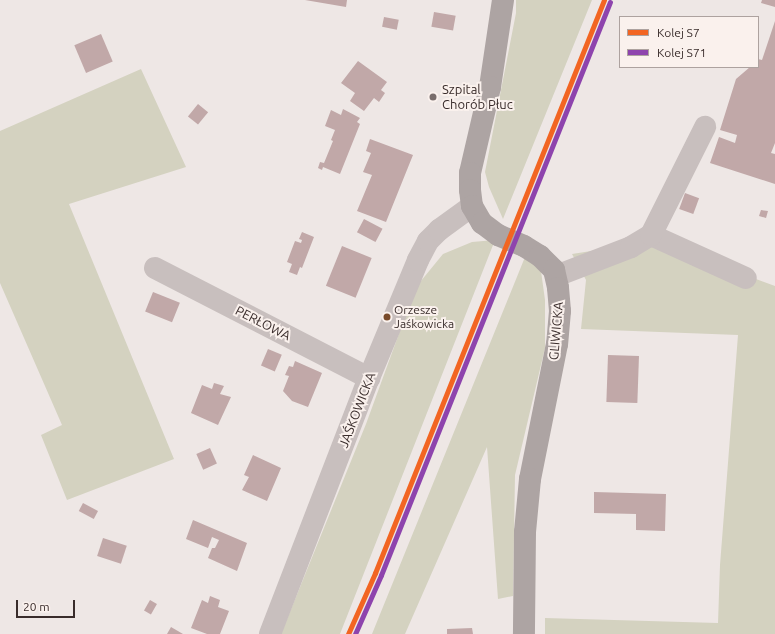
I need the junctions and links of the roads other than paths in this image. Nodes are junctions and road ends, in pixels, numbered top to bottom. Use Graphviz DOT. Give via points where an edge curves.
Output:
graph roads {
  1 [pos="503,0"];
  2 [pos="705,127"];
  3 [pos="472,206"];
  4 [pos="651,235"];
  5 [pos="155,268"];
  6 [pos="556,276"];
  7 [pos="746,278"];
  8 [pos="369,378"];
  9 [pos="270,634"];
  10 [pos="524,634"];
  1 -- 3 [label="main road" via="490,86 470,172"];
  2 -- 4 [label="street"];
  3 -- 6 [label="main road" via="482,223 498,235 540,256 554,270"];
  3 -- 8 [label="street, JAŚKOWICKA" via="428,241"];
  4 -- 6 [label="street" via="631,246"];
  4 -- 7 [label="street"];
  5 -- 8 [label="street, PERŁOWA"];
  6 -- 10 [label="main road, GLIWICKA" via="560,311 557,344 530,479 525,532"];
  8 -- 9 [label="street, JAŚKOWICKA"];
}
